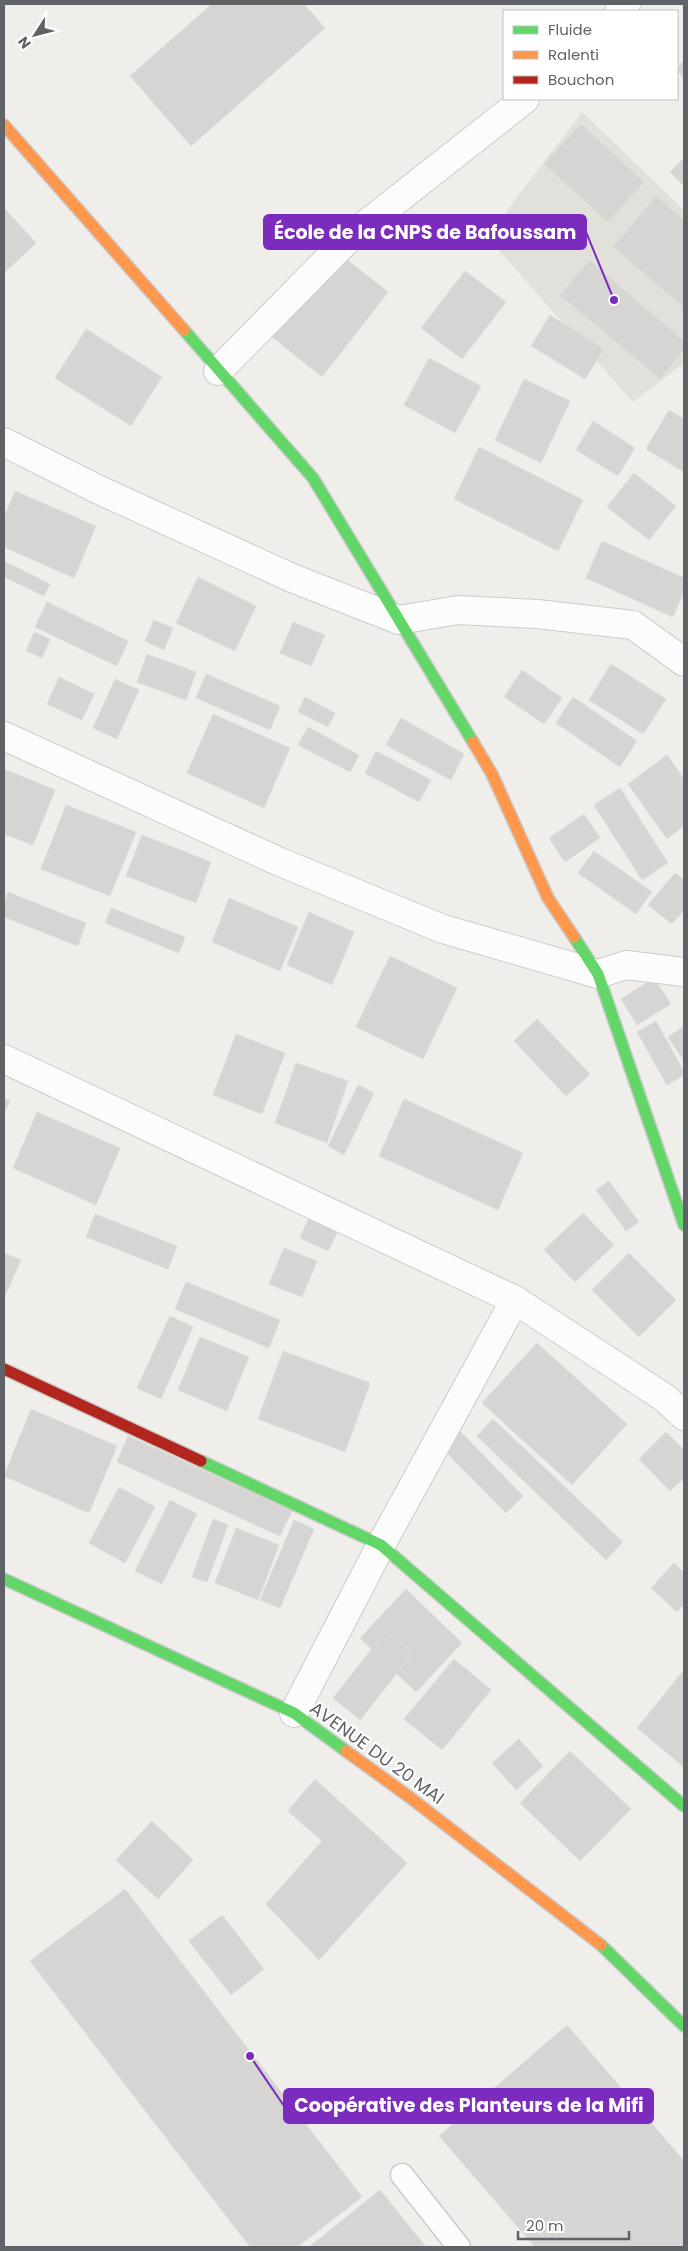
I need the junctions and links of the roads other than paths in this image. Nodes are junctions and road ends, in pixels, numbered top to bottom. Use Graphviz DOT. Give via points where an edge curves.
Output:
graph roads {
  1 [pos="523,100"];
  2 [pos="4,126"];
  3 [pos="218,371"];
  4 [pos="4,442"];
  5 [pos="399,620"];
  6 [pos="684,662"];
  7 [pos="4,736"];
  8 [pos="684,972"];
  9 [pos="598,974"];
  10 [pos="4,1060"];
  11 [pos="684,1225"];
  12 [pos="515,1300"];
  13 [pos="4,1369"];
  14 [pos="684,1416"];
  15 [pos="381,1545"];
  16 [pos="4,1579"];
  17 [pos="294,1713"];
  18 [pos="684,1806"];
  19 [pos="684,2026"];
  20 [pos="402,2175"];
  21 [pos="459,2247"];
  1 -- 3 [label="street" via="351,236"];
  2 -- 3 [label="street"];
  3 -- 5 [label="street" via="313,478"];
  4 -- 5 [label="street" via="97,489 292,578"];
  5 -- 6 [label="street" via="458,610 537,614 633,625"];
  5 -- 9 [label="street" via="492,774 548,898"];
  7 -- 9 [label="street" via="280,862 443,929"];
  8 -- 9 [label="street" via="626,966"];
  9 -- 11 [label="street"];
  10 -- 12 [label="street"];
  12 -- 14 [label="street" via="665,1398"];
  12 -- 15 [label="street"];
  13 -- 15 [label="street"];
  15 -- 17 [label="street"];
  15 -- 18 [label="street"];
  16 -- 17 [label="street, AVENUE DU 20 MAI"];
  17 -- 19 [label="street, AVENUE DU 20 MAI" via="594,1938"];
  20 -- 21 [label="lane"];
}
